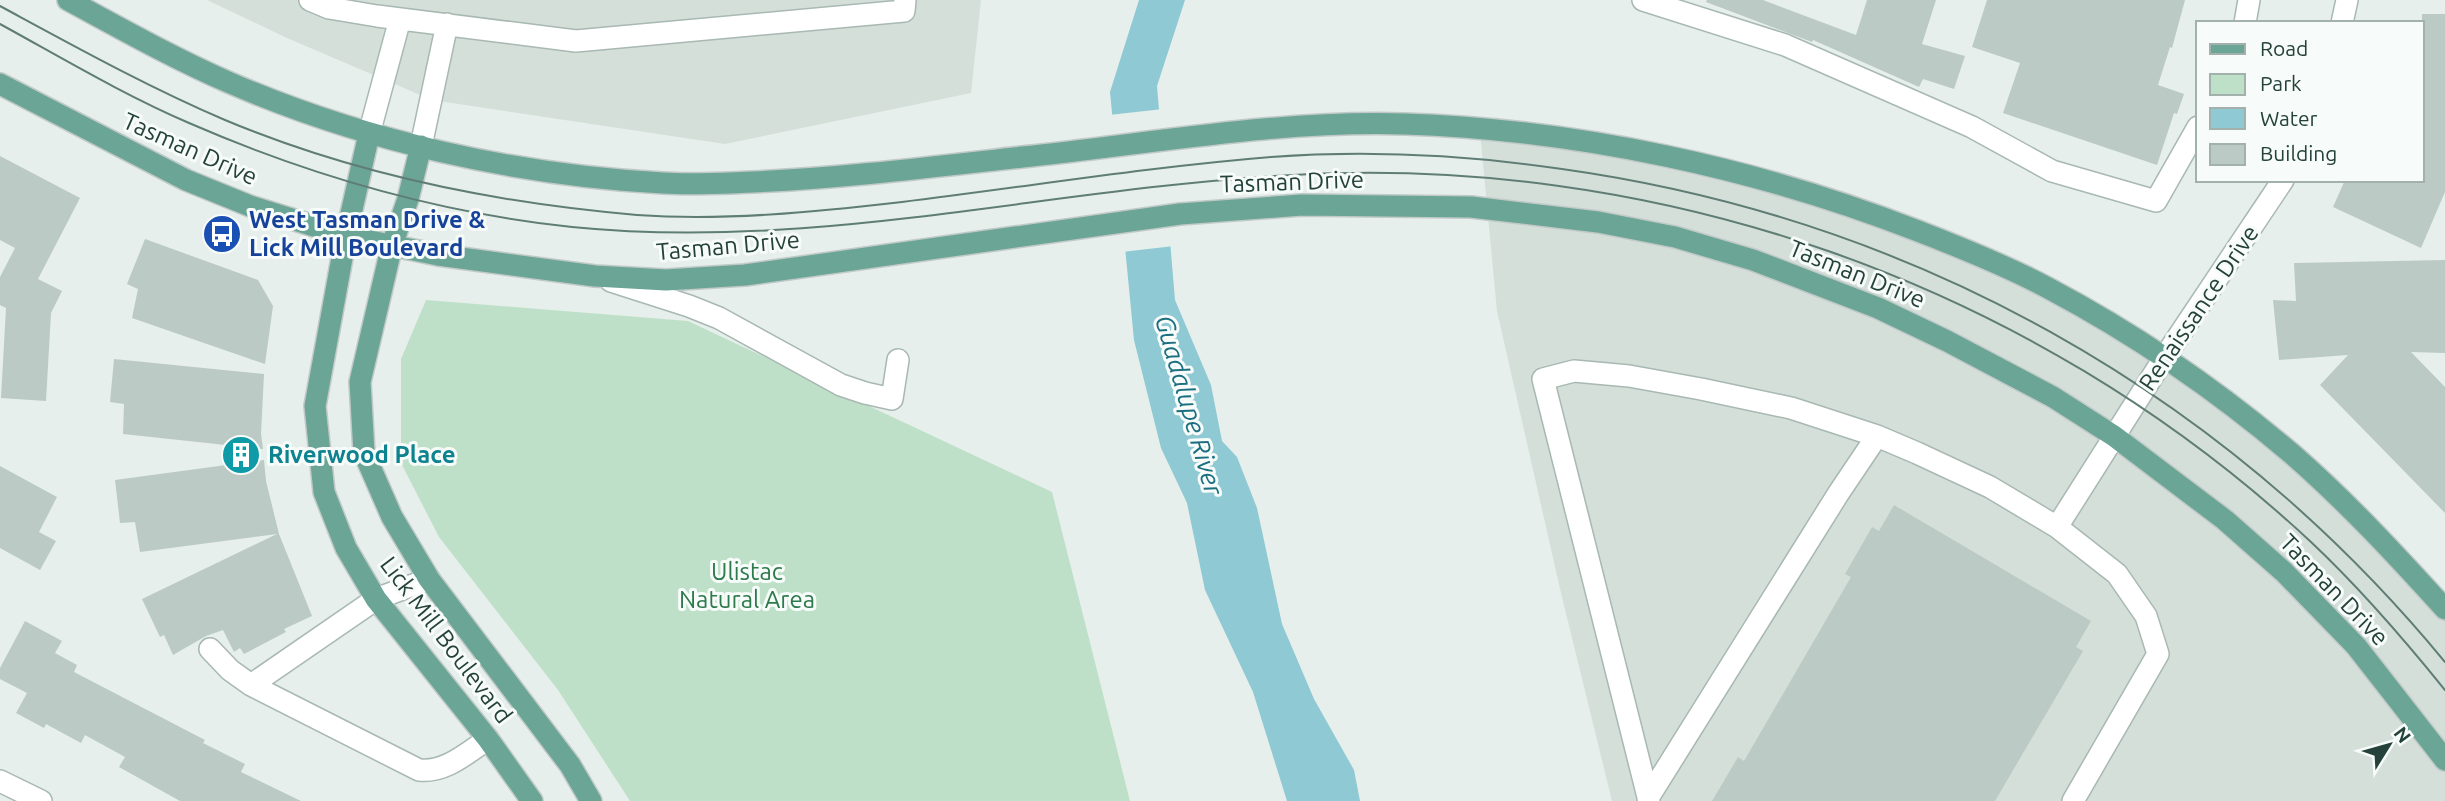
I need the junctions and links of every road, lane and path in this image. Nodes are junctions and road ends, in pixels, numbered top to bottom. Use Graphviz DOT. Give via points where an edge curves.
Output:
graph roads {
  1 [pos="68,0"];
  2 [pos="310,0"];
  3 [pos="905,0"];
  4 [pos="1643,0"];
  5 [pos="2249,0"];
  6 [pos="2347,0"];
  7 [pos="400,19"];
  8 [pos="2245,21"];
  9 [pos="2342,21"];
  10 [pos="447,24"];
  11 [pos="0,85"];
  12 [pos="2196,131"];
  13 [pos="369,134"];
  14 [pos="421,146"];
  15 [pos="2282,182"];
  16 [pos="346,236"];
  17 [pos="392,245"];
  18 [pos="595,276"];
  19 [pos="2164,358"];
  20 [pos="898,360"];
  21 [pos="1877,436"];
  22 [pos="2114,436"];
  23 [pos="2057,527"];
  24 [pos="429,579"];
  25 [pos="376,599"];
  26 [pos="2445,609"];
  27 [pos="209,649"];
  28 [pos="251,685"];
  29 [pos="488,739"];
  30 [pos="2445,760"];
  31 [pos="0,781"];
  32 [pos="1648,800"];
  33 [pos="41,801"];
  34 [pos="533,801"];
  35 [pos="590,801"];
  36 [pos="2073,801"];
  1 -- 13 [label="main road, Tasman Drive" via="228,82"];
  2 -- 7 [label="street" via="329,8"];
  3 -- 10 [label="street" via="904,11 576,41"];
  4 -- 12 [label="street" via="1785,45 1972,127 2052,172 2156,201"];
  5 -- 8 [label="street"];
  6 -- 9 [label="street"];
  7 -- 10 [label="street"];
  7 -- 13 [label="street"];
  10 -- 14 [label="street"];
  11 -- 16 [label="main road, Tasman Drive" via="186,180"];
  13 -- 14 [label="main road, Tasman Drive"];
  13 -- 16 [label="main road, Lick Mill Boulevard"];
  14 -- 17 [label="main road, Lick Mill Boulevard"];
  14 -- 19 [label="main road, Tasman Drive" via="521,167 667,184 808,180 1268,129 1402,124 1476,129 1698,162 1876,215 2041,284"];
  15 -- 19 [label="street, Renaissance Drive"];
  16 -- 17 [label="main road, Tasman Drive"];
  16 -- 25 [label="main road, Lick Mill Boulevard" via="315,405 324,492 345,548"];
  17 -- 18 [label="main road, Tasman Drive"];
  17 -- 24 [label="main road, Lick Mill Boulevard" via="360,382 364,453 392,517"];
  18 -- 20 [label="street" via="719,318 814,371 865,393 892,399"];
  18 -- 22 [label="main road, Tasman Drive" via="666,280 745,275 1245,208 1471,207 1598,222 1675,237 1753,260 1878,308 1947,341 2053,397"];
  19 -- 22 [label="street, Renaissance Drive"];
  19 -- 26 [label="main road, Tasman Drive" via="2289,452 2385,543"];
  21 -- 23 [label="street" via="1990,487"];
  21 -- 32 [label="street"];
  21 -- 32 [label="street" via="1791,408 1629,376 1574,371 1543,379"];
  22 -- 23 [label="street, Renaissance Drive"];
  22 -- 30 [label="main road, Tasman Drive" via="2225,520 2284,572 2356,646"];
  23 -- 36 [label="street" via="2117,574 2146,615 2158,654"];
  24 -- 25 [label="street"];
  24 -- 35 [label="main road, Lick Mill Boulevard" via="570,765"];
  25 -- 28 [label="street"];
  25 -- 29 [label="main road, Lick Mill Boulevard"];
  27 -- 28 [label="street"];
  28 -- 29 [label="street" via="419,770 442,768"];
  29 -- 34 [label="main road, Lick Mill Boulevard"];
  31 -- 33 [label="street"];
}
